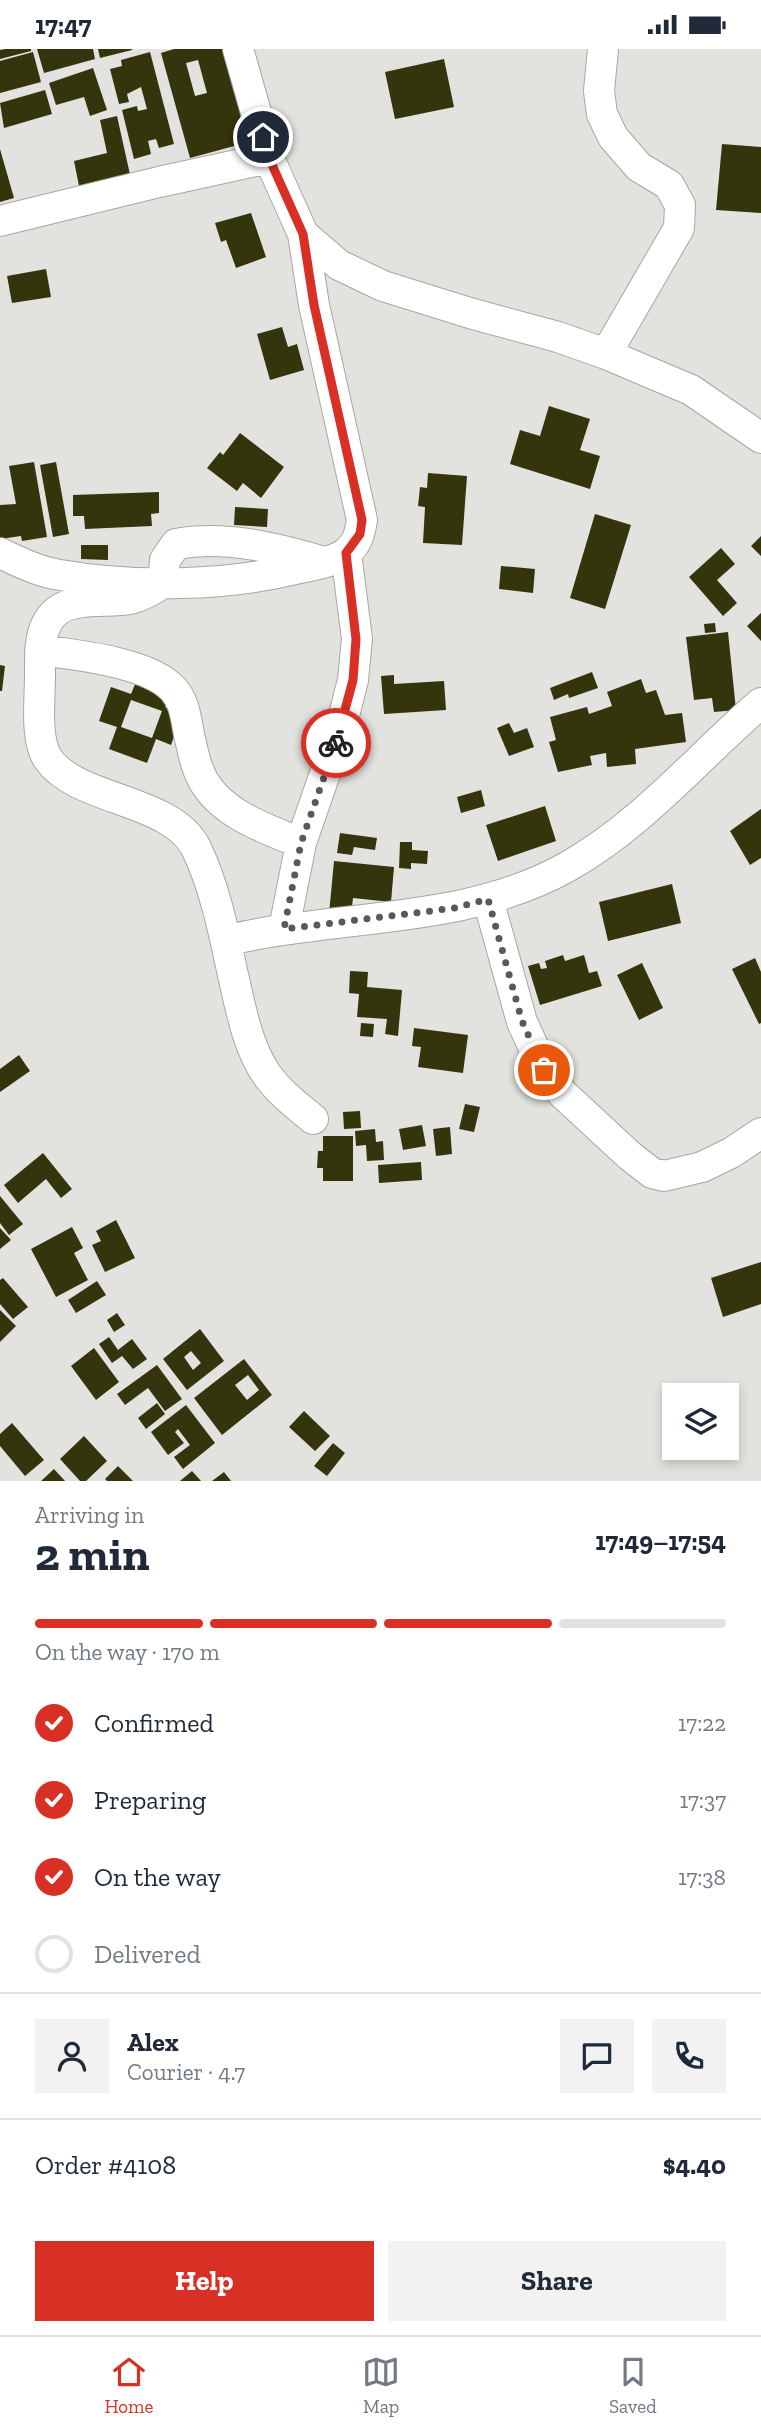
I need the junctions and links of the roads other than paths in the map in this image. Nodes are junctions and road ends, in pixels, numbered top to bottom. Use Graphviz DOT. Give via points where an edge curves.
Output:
graph roads {
  1 [pos="238,49"];
  2 [pos="603,49"];
  3 [pos="269,158"];
  4 [pos="0,221"];
  5 [pos="303,234"];
  6 [pos="606,354"];
  7 [pos="761,438"];
  8 [pos="0,553"];
  9 [pos="335,558"];
  10 [pos="163,583"];
  11 [pos="40,650"];
  12 [pos="761,703"];
  13 [pos="301,843"];
  14 [pos="488,899"];
  15 [pos="284,929"];
  16 [pos="226,940"];
  17 [pos="313,1119"];
  18 [pos="761,1133"];
  1 -- 3 [label="street"];
  2 -- 6 [label="street" via="599,91 613,137 639,167 669,184 680,205 679,228"];
  3 -- 4 [label="street"];
  3 -- 5 [label="street"];
  5 -- 6 [label="street" via="340,265 383,286"];
  5 -- 9 [label="street" via="314,305 362,520 360,534"];
  6 -- 7 [label="street" via="691,390"];
  8 -- 10 [label="street" via="59,575"];
  9 -- 10 [label="street" via="265,577"];
  9 -- 10 [label="street" via="201,540 176,544 165,561"];
  9 -- 13 [label="street" via="356,639 353,680"];
  10 -- 11 [label="street" via="133,599 66,606 45,627"];
  11 -- 13 [label="street" via="113,662 166,684 179,697 201,776 211,793 247,819"];
  11 -- 16 [label="street" via="39,720 48,759 67,776 147,810 182,831 195,845"];
  12 -- 14 [label="street" via="629,825 567,867"];
  13 -- 15 [label="street"];
  14 -- 15 [label="street" via="455,908"];
  14 -- 18 [label="street" via="522,1021 544,1070 563,1094 630,1156 664,1176 702,1167"];
  15 -- 16 [label="street"];
  16 -- 17 [label="street" via="253,1048 280,1092"];
}
